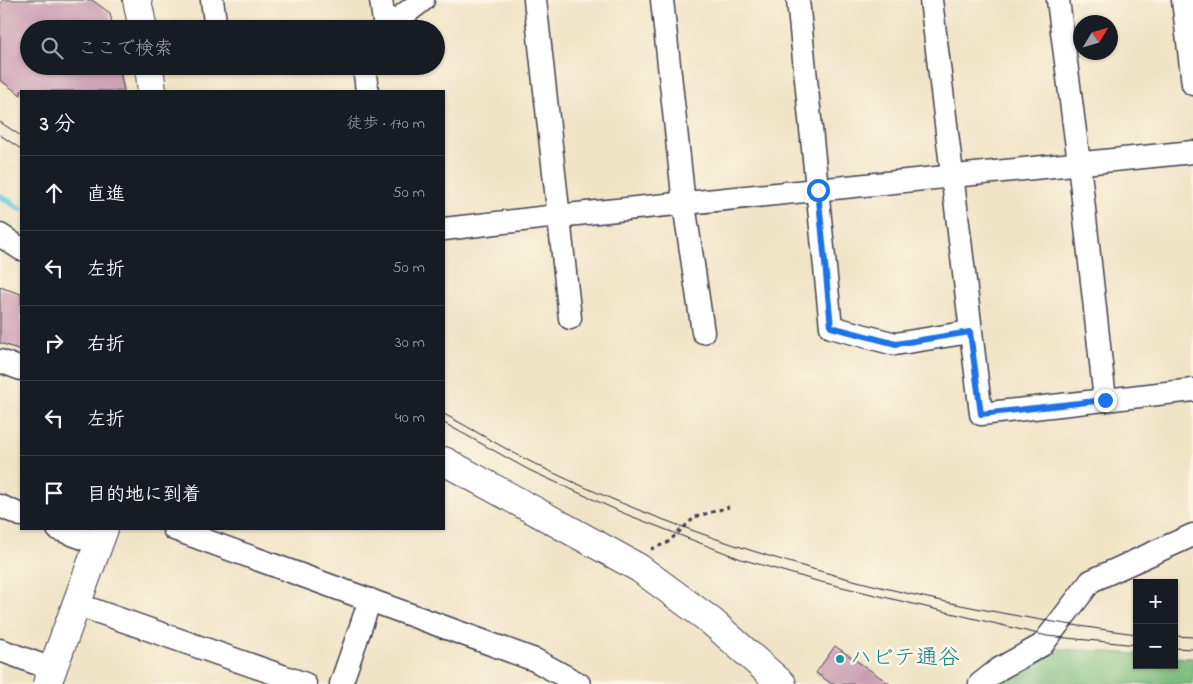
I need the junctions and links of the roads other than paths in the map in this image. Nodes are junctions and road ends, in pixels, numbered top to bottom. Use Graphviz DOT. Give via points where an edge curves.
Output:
graph roads {
  1 [pos="137,0"];
  2 [pos="212,0"];
  3 [pos="382,0"];
  4 [pos="423,0"];
  5 [pos="535,0"];
  6 [pos="662,0"];
  7 [pos="798,0"];
  8 [pos="931,0"];
  9 [pos="1058,0"];
  10 [pos="1183,0"];
  11 [pos="140,20"];
  12 [pos="215,20"];
  13 [pos="384,20"];
  14 [pos="397,20"];
  15 [pos="150,75"];
  16 [pos="365,75"];
  17 [pos="1193,84"];
  18 [pos="152,90"];
  19 [pos="367,90"];
  20 [pos="1193,152"];
  21 [pos="1079,163"];
  22 [pos="951,176"];
  23 [pos="818,190"];
  24 [pos="684,204"];
  25 [pos="557,216"];
  26 [pos="445,229"];
  27 [pos="0,235"];
  28 [pos="20,248"];
  29 [pos="570,318"];
  30 [pos="703,332"];
  31 [pos="970,332"];
  32 [pos="0,361"];
  33 [pos="20,369"];
  34 [pos="1193,390"];
  35 [pos="1105,400"];
  36 [pos="445,462"];
  37 [pos="0,506"];
  38 [pos="20,515"];
  39 [pos="63,530"];
  40 [pos="177,530"];
  41 [pos="1193,534"];
  42 [pos="101,537"];
  43 [pos="370,600"];
  44 [pos="76,604"];
  45 [pos="0,650"];
  46 [pos="49,677"];
  47 [pos="306,684"];
  48 [pos="341,684"];
  49 [pos="579,684"];
  50 [pos="782,684"];
  51 [pos="980,684"];
  1 -- 11 [label="street"];
  2 -- 12 [label="street"];
  3 -- 13 [label="street"];
  4 -- 14 [label="street"];
  5 -- 25 [label="street"];
  6 -- 24 [label="street"];
  7 -- 23 [label="street"];
  8 -- 22 [label="street"];
  9 -- 21 [label="street"];
  10 -- 17 [label="street"];
  15 -- 18 [label="street"];
  16 -- 19 [label="street"];
  20 -- 21 [label="street"];
  21 -- 22 [label="street"];
  21 -- 35 [label="street"];
  22 -- 23 [label="street"];
  22 -- 31 [label="street"];
  23 -- 24 [label="street"];
  23 -- 31 [label="street" via="831,327 896,344"];
  24 -- 25 [label="street"];
  24 -- 30 [label="street"];
  25 -- 26 [label="street"];
  25 -- 29 [label="street"];
  27 -- 28 [label="street"];
  31 -- 35 [label="street" via="981,414"];
  32 -- 33 [label="street"];
  34 -- 35 [label="street"];
  36 -- 50 [label="street" via="639,568 711,622"];
  37 -- 38 [label="street"];
  39 -- 42 [label="street"];
  40 -- 43 [label="street"];
  41 -- 51 [label="street" via="1091,581 1042,645 999,669"];
  42 -- 44 [label="street"];
  43 -- 48 [label="street"];
  43 -- 49 [label="street" via="535,660"];
  44 -- 46 [label="street"];
  44 -- 47 [label="street"];
  45 -- 46 [label="street"];
}
